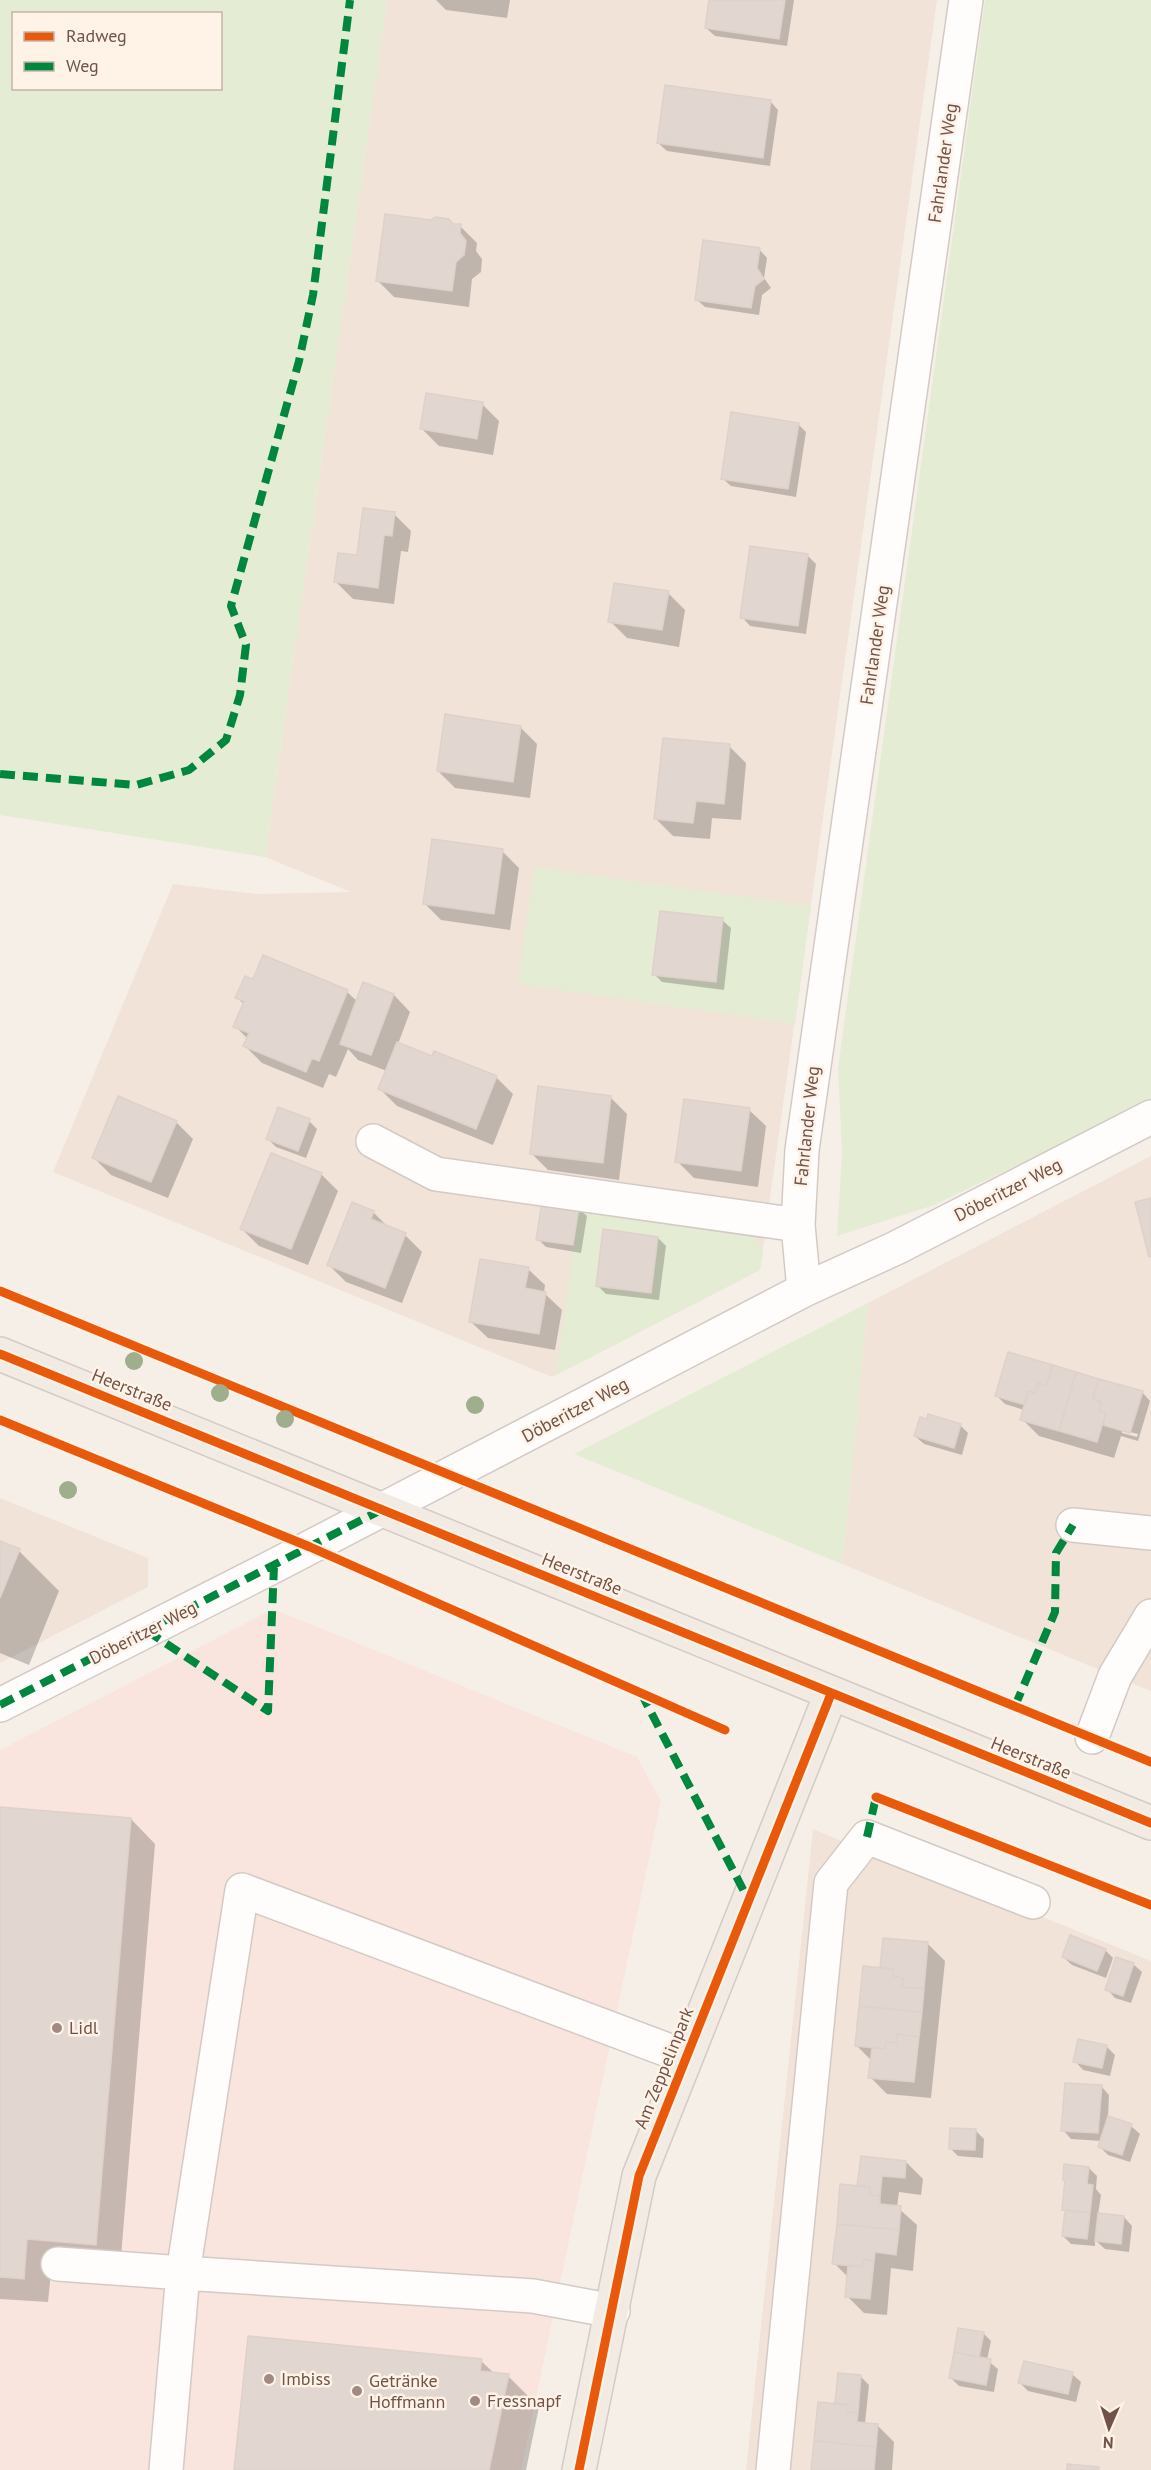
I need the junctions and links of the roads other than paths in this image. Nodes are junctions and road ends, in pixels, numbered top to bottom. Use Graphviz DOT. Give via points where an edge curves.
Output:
graph roads {
  1 [pos="966,0"];
  2 [pos="1151,1117"];
  3 [pos="373,1141"];
  4 [pos="798,1225"];
  5 [pos="804,1290"];
  6 [pos="0,1354"];
  7 [pos="381,1509"];
  8 [pos="1073,1525"];
  9 [pos="1151,1533"];
  10 [pos="1151,1616"];
  11 [pos="831,1694"];
  12 [pos="0,1705"];
  13 [pos="1092,1737"];
  14 [pos="1151,1823"];
  15 [pos="1033,1902"];
  16 [pos="686,2057"];
  17 [pos="58,2264"];
  18 [pos="183,2272"];
  19 [pos="613,2311"];
  20 [pos="166,2470"];
  21 [pos="579,2470"];
  22 [pos="773,2470"];
  1 -- 4 [label="street, Fahrlander Weg" via="801,1149"];
  2 -- 5 [label="street, Döberitzer Weg" via="897,1248"];
  3 -- 4 [label="street" via="436,1174"];
  4 -- 5 [label="street, Fahrlander Weg"];
  5 -- 7 [label="street, Döberitzer Weg"];
  6 -- 7 [label="main road, Heerstraße"];
  7 -- 11 [label="main road, Heerstraße"];
  7 -- 12 [label="street, Döberitzer Weg"];
  8 -- 9 [label="street"];
  10 -- 13 [label="street" via="1115,1676"];
  11 -- 14 [label="main road, Heerstraße"];
  11 -- 16 [label="main road, Am Zeppelinpark"];
  15 -- 22 [label="street" via="867,1838 831,1883"];
  16 -- 18 [label="street" via="243,1890"];
  16 -- 19 [label="main road, Am Zeppelinpark" via="639,2176"];
  17 -- 18 [label="street"];
  18 -- 19 [label="street" via="533,2296"];
  18 -- 20 [label="street"];
  19 -- 21 [label="main road, Am Zeppelinpark"];
}
